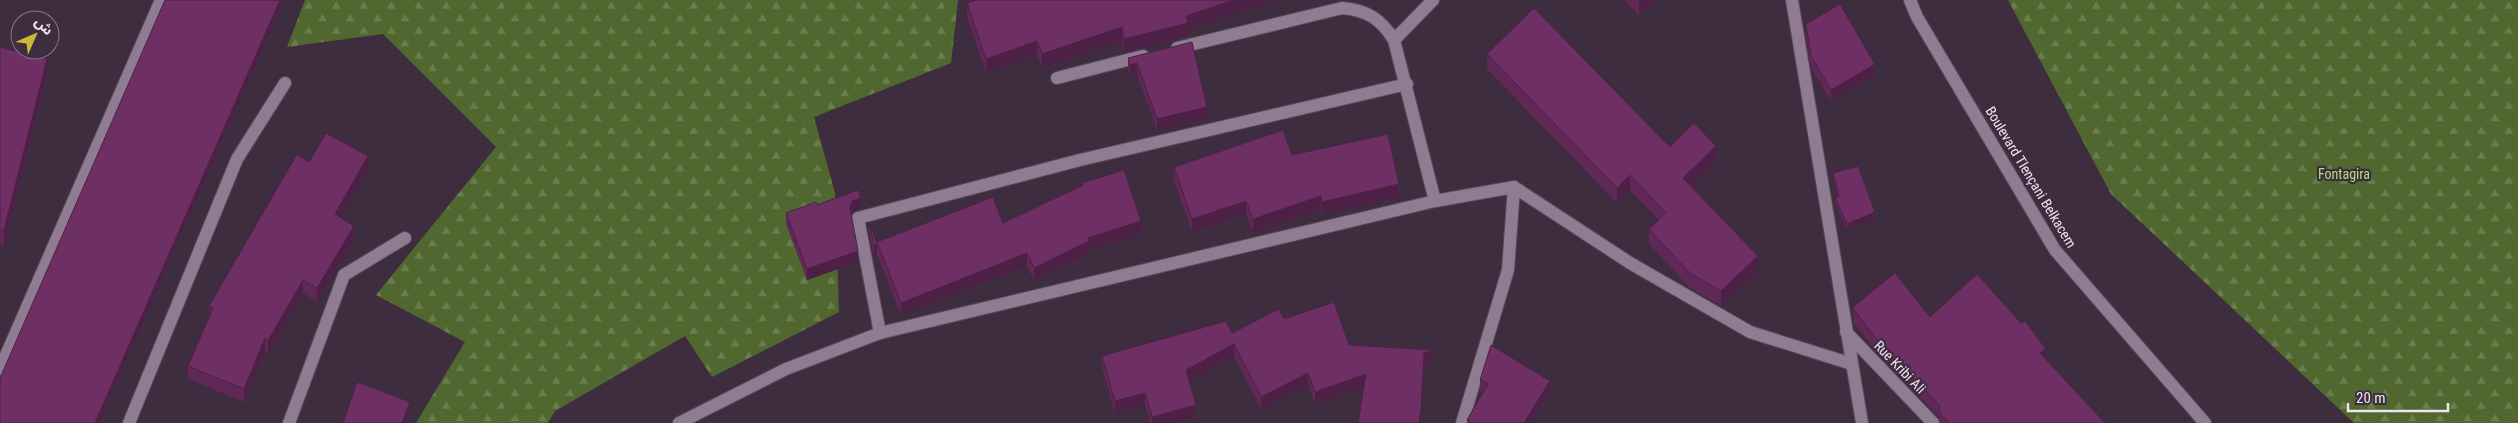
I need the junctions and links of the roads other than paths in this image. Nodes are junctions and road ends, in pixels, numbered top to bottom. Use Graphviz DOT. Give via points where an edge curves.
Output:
graph roads {
  1 [pos="161,0"];
  2 [pos="1434,0"];
  3 [pos="1792,0"];
  4 [pos="1910,0"];
  5 [pos="1394,40"];
  6 [pos="1057,78"];
  7 [pos="285,83"];
  8 [pos="1407,84"];
  9 [pos="1514,187"];
  10 [pos="1435,200"];
  11 [pos="405,238"];
  12 [pos="1846,332"];
  13 [pos="880,333"];
  14 [pos="1852,364"];
  15 [pos="0,369"];
  16 [pos="129,423"];
  17 [pos="289,423"];
  18 [pos="679,423"];
  19 [pos="1462,423"];
  20 [pos="1862,423"];
  21 [pos="1933,423"];
  22 [pos="2205,423"];
  1 -- 15 [label="street"];
  2 -- 5 [label="street"];
  3 -- 12 [label="street"];
  4 -- 22 [label="street, Boulevard Tlençani Belkacem" via="2055,250"];
  5 -- 6 [label="street" via="1388,29 1373,16 1342,8"];
  5 -- 8 [label="street"];
  7 -- 16 [label="street" via="237,159"];
  8 -- 10 [label="street"];
  8 -- 13 [label="street" via="1080,160 858,218"];
  9 -- 10 [label="street"];
  9 -- 14 [label="street" via="1630,263 1750,332"];
  9 -- 19 [label="street" via="1508,270"];
  10 -- 13 [label="street"];
  11 -- 17 [label="street" via="344,275"];
  12 -- 14 [label="street"];
  12 -- 21 [label="street, Rue Kribi Ali"];
  13 -- 18 [label="street" via="786,369"];
  14 -- 20 [label="street"];
}
